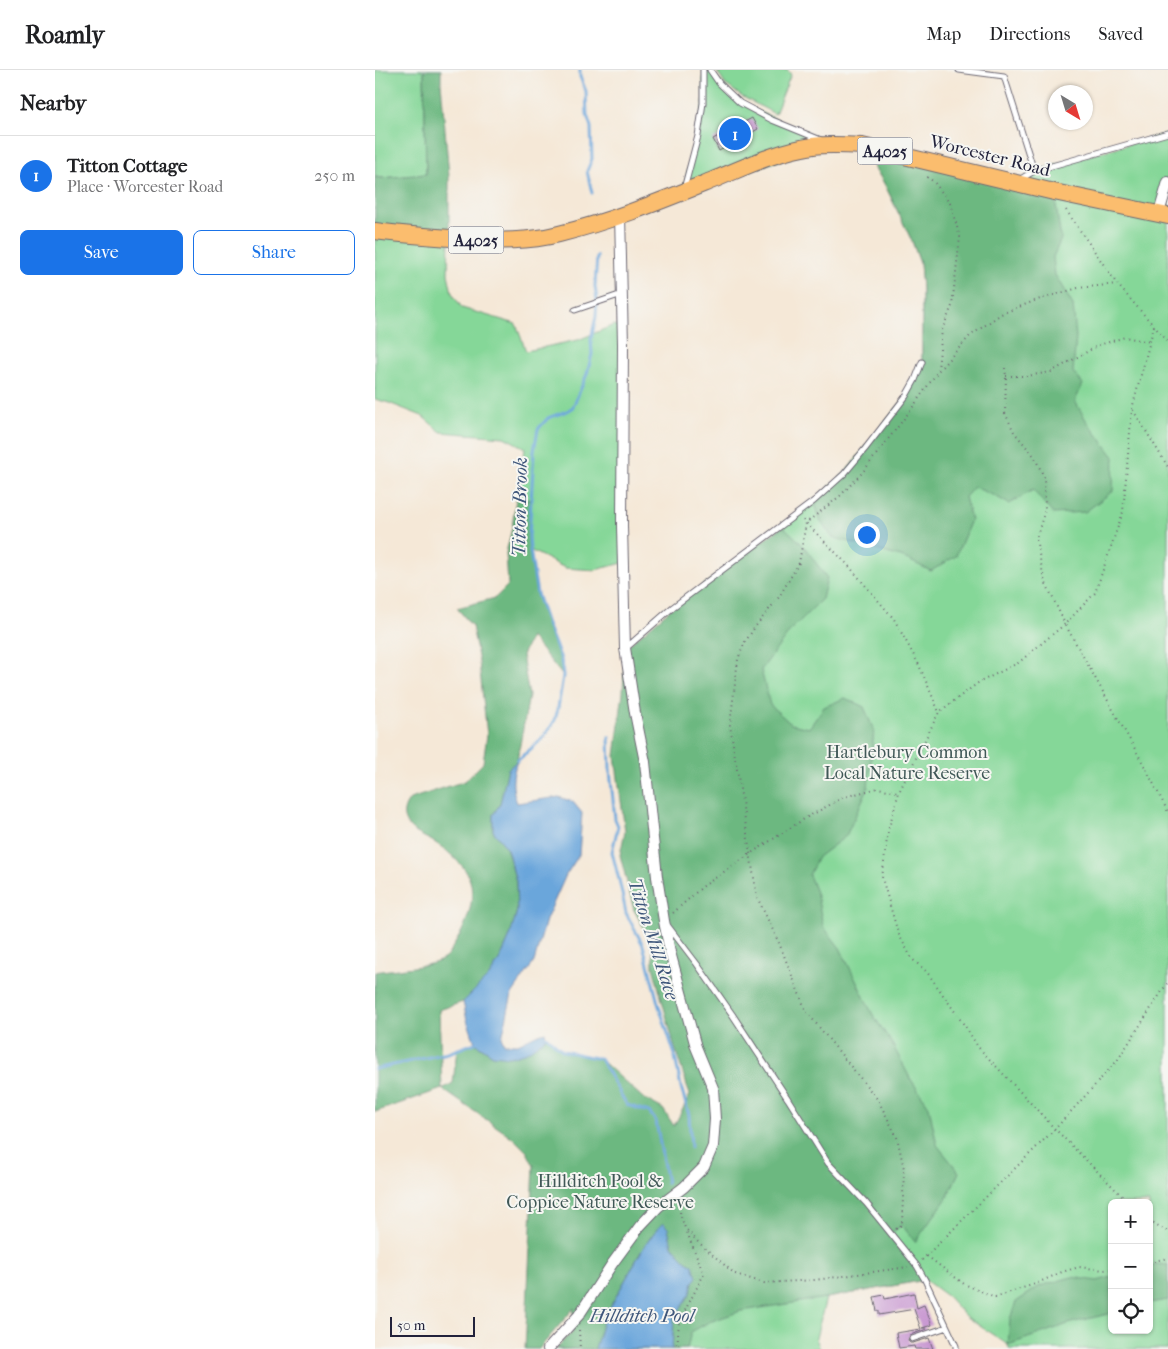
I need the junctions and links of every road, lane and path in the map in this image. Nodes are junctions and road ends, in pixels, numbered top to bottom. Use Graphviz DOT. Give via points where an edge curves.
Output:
graph roads {
  1 [pos="703,70"];
  2 [pos="710,70"];
  3 [pos="959,70"];
  4 [pos="1168,133"];
  5 [pos="833,144"];
  6 [pos="1034,171"];
  7 [pos="934,182"];
  8 [pos="1016,182"];
  9 [pos="1168,182"];
  10 [pos="683,191"];
  11 [pos="1054,192"];
  12 [pos="1163,214"];
  13 [pos="614,217"];
  14 [pos="375,231"];
  15 [pos="1117,284"];
  16 [pos="622,293"];
  17 [pos="575,310"];
  18 [pos="1154,326"];
  19 [pos="1151,342"];
  20 [pos="1168,342"];
  21 [pos="922,362"];
  22 [pos="1005,368"];
  23 [pos="937,371"];
  24 [pos="1006,376"];
  25 [pos="1132,409"];
  26 [pos="1168,467"];
  27 [pos="798,514"];
  28 [pos="807,523"];
  29 [pos="1065,624"];
  30 [pos="625,648"];
  31 [pos="939,712"];
  32 [pos="899,792"];
  33 [pos="1168,812"];
  34 [pos="750,854"];
  35 [pos="664,921"];
  36 [pos="1168,982"];
  37 [pos="1055,1129"];
  38 [pos="683,1187"];
  39 [pos="1125,1199"];
  40 [pos="1153,1223"];
  41 [pos="685,1228"];
  42 [pos="1168,1232"];
  43 [pos="891,1233"];
  44 [pos="927,1256"];
  45 [pos="1168,1258"];
  46 [pos="1153,1261"];
  47 [pos="917,1266"];
  48 [pos="1108,1270"];
  49 [pos="579,1315"];
  50 [pos="947,1327"];
  51 [pos="912,1339"];
  52 [pos="548,1349"];
  53 [pos="579,1349"];
  54 [pos="677,1349"];
  55 [pos="956,1349"];
  1 -- 10 [label="lane" via="703,104 698,136"];
  2 -- 5 [label="lane" via="740,104"];
  3 -- 6 [label="lane" via="1004,76"];
  4 -- 6 [label="lane"];
  5 -- 8 [label="main road, Worcester Road / A4025" via="862,146"];
  5 -- 10 [label="main road, Worcester Road / A4025" via="795,150 753,163"];
  6 -- 8 [label="lane"];
  7 -- 23 [label="path" via="950,204 960,237 952,306 942,330"];
  8 -- 11 [label="main road, Worcester Road / A4025"];
  9 -- 12 [label="street"];
  10 -- 13 [label="main road, Worcester Road / A4025"];
  11 -- 12 [label="main road, Worcester Road / A4025"];
  11 -- 15 [label="path"];
  13 -- 14 [label="main road, Worcester Road / A4025" via="547,237 507,241"];
  13 -- 16 [label="street"];
  15 -- 18 [label="path"];
  15 -- 23 [label="path" via="1070,290 1001,314 970,336"];
  16 -- 17 [label="lane"];
  16 -- 30 [label="street"];
  18 -- 19 [label="path"];
  18 -- 20 [label="path"];
  19 -- 24 [label="path" via="1125,337 1099,345 1051,372"];
  19 -- 25 [label="path"];
  21 -- 27 [label="lane" via="906,396 865,449 844,474"];
  22 -- 24 [label="path"];
  23 -- 28 [label="path" via="862,473"];
  24 -- 29 [label="path" via="1005,412 1014,432 1034,456 1044,477 1045,510 1036,539 1044,579"];
  25 -- 26 [label="path"];
  25 -- 29 [label="path" via="1123,512 1095,593"];
  27 -- 28 [label="path"];
  27 -- 30 [label="lane" via="673,607"];
  28 -- 31 [label="path" via="894,619"];
  28 -- 34 [label="path" via="799,563 779,597 750,634 738,659 729,725"];
  29 -- 31 [label="path" via="1018,662 978,683"];
  29 -- 33 [label="path"];
  30 -- 35 [label="street" via="645,762"];
  31 -- 32 [label="path"];
  32 -- 34 [label="path" via="878,788 844,797"];
  32 -- 37 [label="path" via="888,831 882,878 897,932 912,958 927,972 978,1047"];
  34 -- 35 [label="path" via="702,887"];
  34 -- 43 [label="path" via="757,897 807,1011 877,1100 897,1137 904,1170 903,1210 901,1225"];
  35 -- 38 [label="street" via="696,1047 713,1088 713,1146 704,1167"];
  35 -- 43 [label="lane" via="732,1014 828,1163"];
  36 -- 37 [label="path" via="1117,1061"];
  37 -- 39 [label="path"];
  37 -- 44 [label="path"];
  38 -- 41 [label="path" via="680,1214"];
  38 -- 49 [label="street" via="640,1226"];
  40 -- 42 [label="path"];
  41 -- 47 [label="path" via="735,1274 764,1283 815,1280"];
  41 -- 54 [label="path" via="704,1274 679,1322"];
  43 -- 47 [label="lane"];
  44 -- 47 [label="path"];
  44 -- 48 [label="path" via="964,1284 995,1297 1079,1267"];
  45 -- 46 [label="path"];
  47 -- 50 [label="lane"];
  49 -- 52 [label="street"];
  49 -- 53 [label="path"];
  50 -- 51 [label="lane"];
  50 -- 55 [label="lane"];
}
